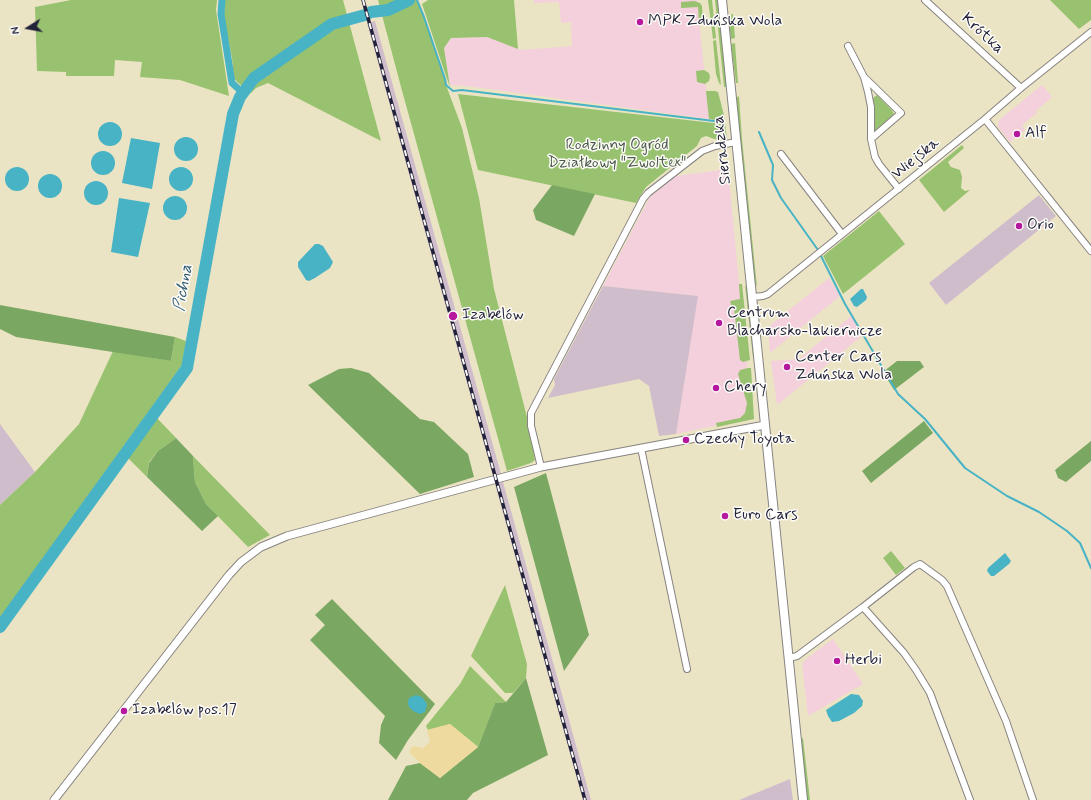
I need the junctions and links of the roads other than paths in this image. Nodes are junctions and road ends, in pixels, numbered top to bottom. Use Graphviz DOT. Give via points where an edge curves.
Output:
graph roads {
  1 [pos="722,0"];
  2 [pos="925,0"];
  3 [pos="1091,32"];
  4 [pos="848,46"];
  5 [pos="864,77"];
  6 [pos="1021,88"];
  7 [pos="985,119"];
  8 [pos="871,139"];
  9 [pos="736,142"];
  10 [pos="781,154"];
  11 [pos="899,189"];
  12 [pos="842,234"];
  13 [pos="1091,251"];
  14 [pos="752,297"];
  15 [pos="765,425"];
  16 [pos="641,448"];
  17 [pos="542,467"];
  18 [pos="863,607"];
  19 [pos="789,658"];
  20 [pos="687,669"];
  21 [pos="54,800"];
  22 [pos="803,800"];
  23 [pos="970,800"];
  24 [pos="1033,800"];
  1 -- 9 [label="main road, Sieradzka"];
  2 -- 6 [label="street, Krótka"];
  3 -- 6 [label="street, Wiejska"];
  4 -- 5 [label="street"];
  5 -- 8 [label="street" via="871,107"];
  5 -- 8 [label="street" via="901,113"];
  6 -- 7 [label="street, Wiejska"];
  7 -- 11 [label="street, Wiejska"];
  7 -- 13 [label="street"];
  8 -- 11 [label="street" via="875,157"];
  9 -- 14 [label="main road, Sieradzka"];
  9 -- 17 [label="street" via="702,151 648,193 643,200 531,413 531,426"];
  10 -- 12 [label="street"];
  11 -- 12 [label="street, Wiejska"];
  12 -- 14 [label="street, Wiejska" via="768,294"];
  14 -- 15 [label="main road, Sieradzka"];
  15 -- 16 [label="street"];
  15 -- 19 [label="main road, Sieradzka"];
  16 -- 17 [label="street"];
  16 -- 20 [label="street"];
  17 -- 21 [label="street" via="287,536 250,554 229,575"];
  18 -- 19 [label="street" via="798,656"];
  18 -- 23 [label="street" via="904,653 930,693"];
  18 -- 24 [label="street" via="920,564 942,580 947,586 1006,721"];
  19 -- 22 [label="main road, Sieradzka"];
}
